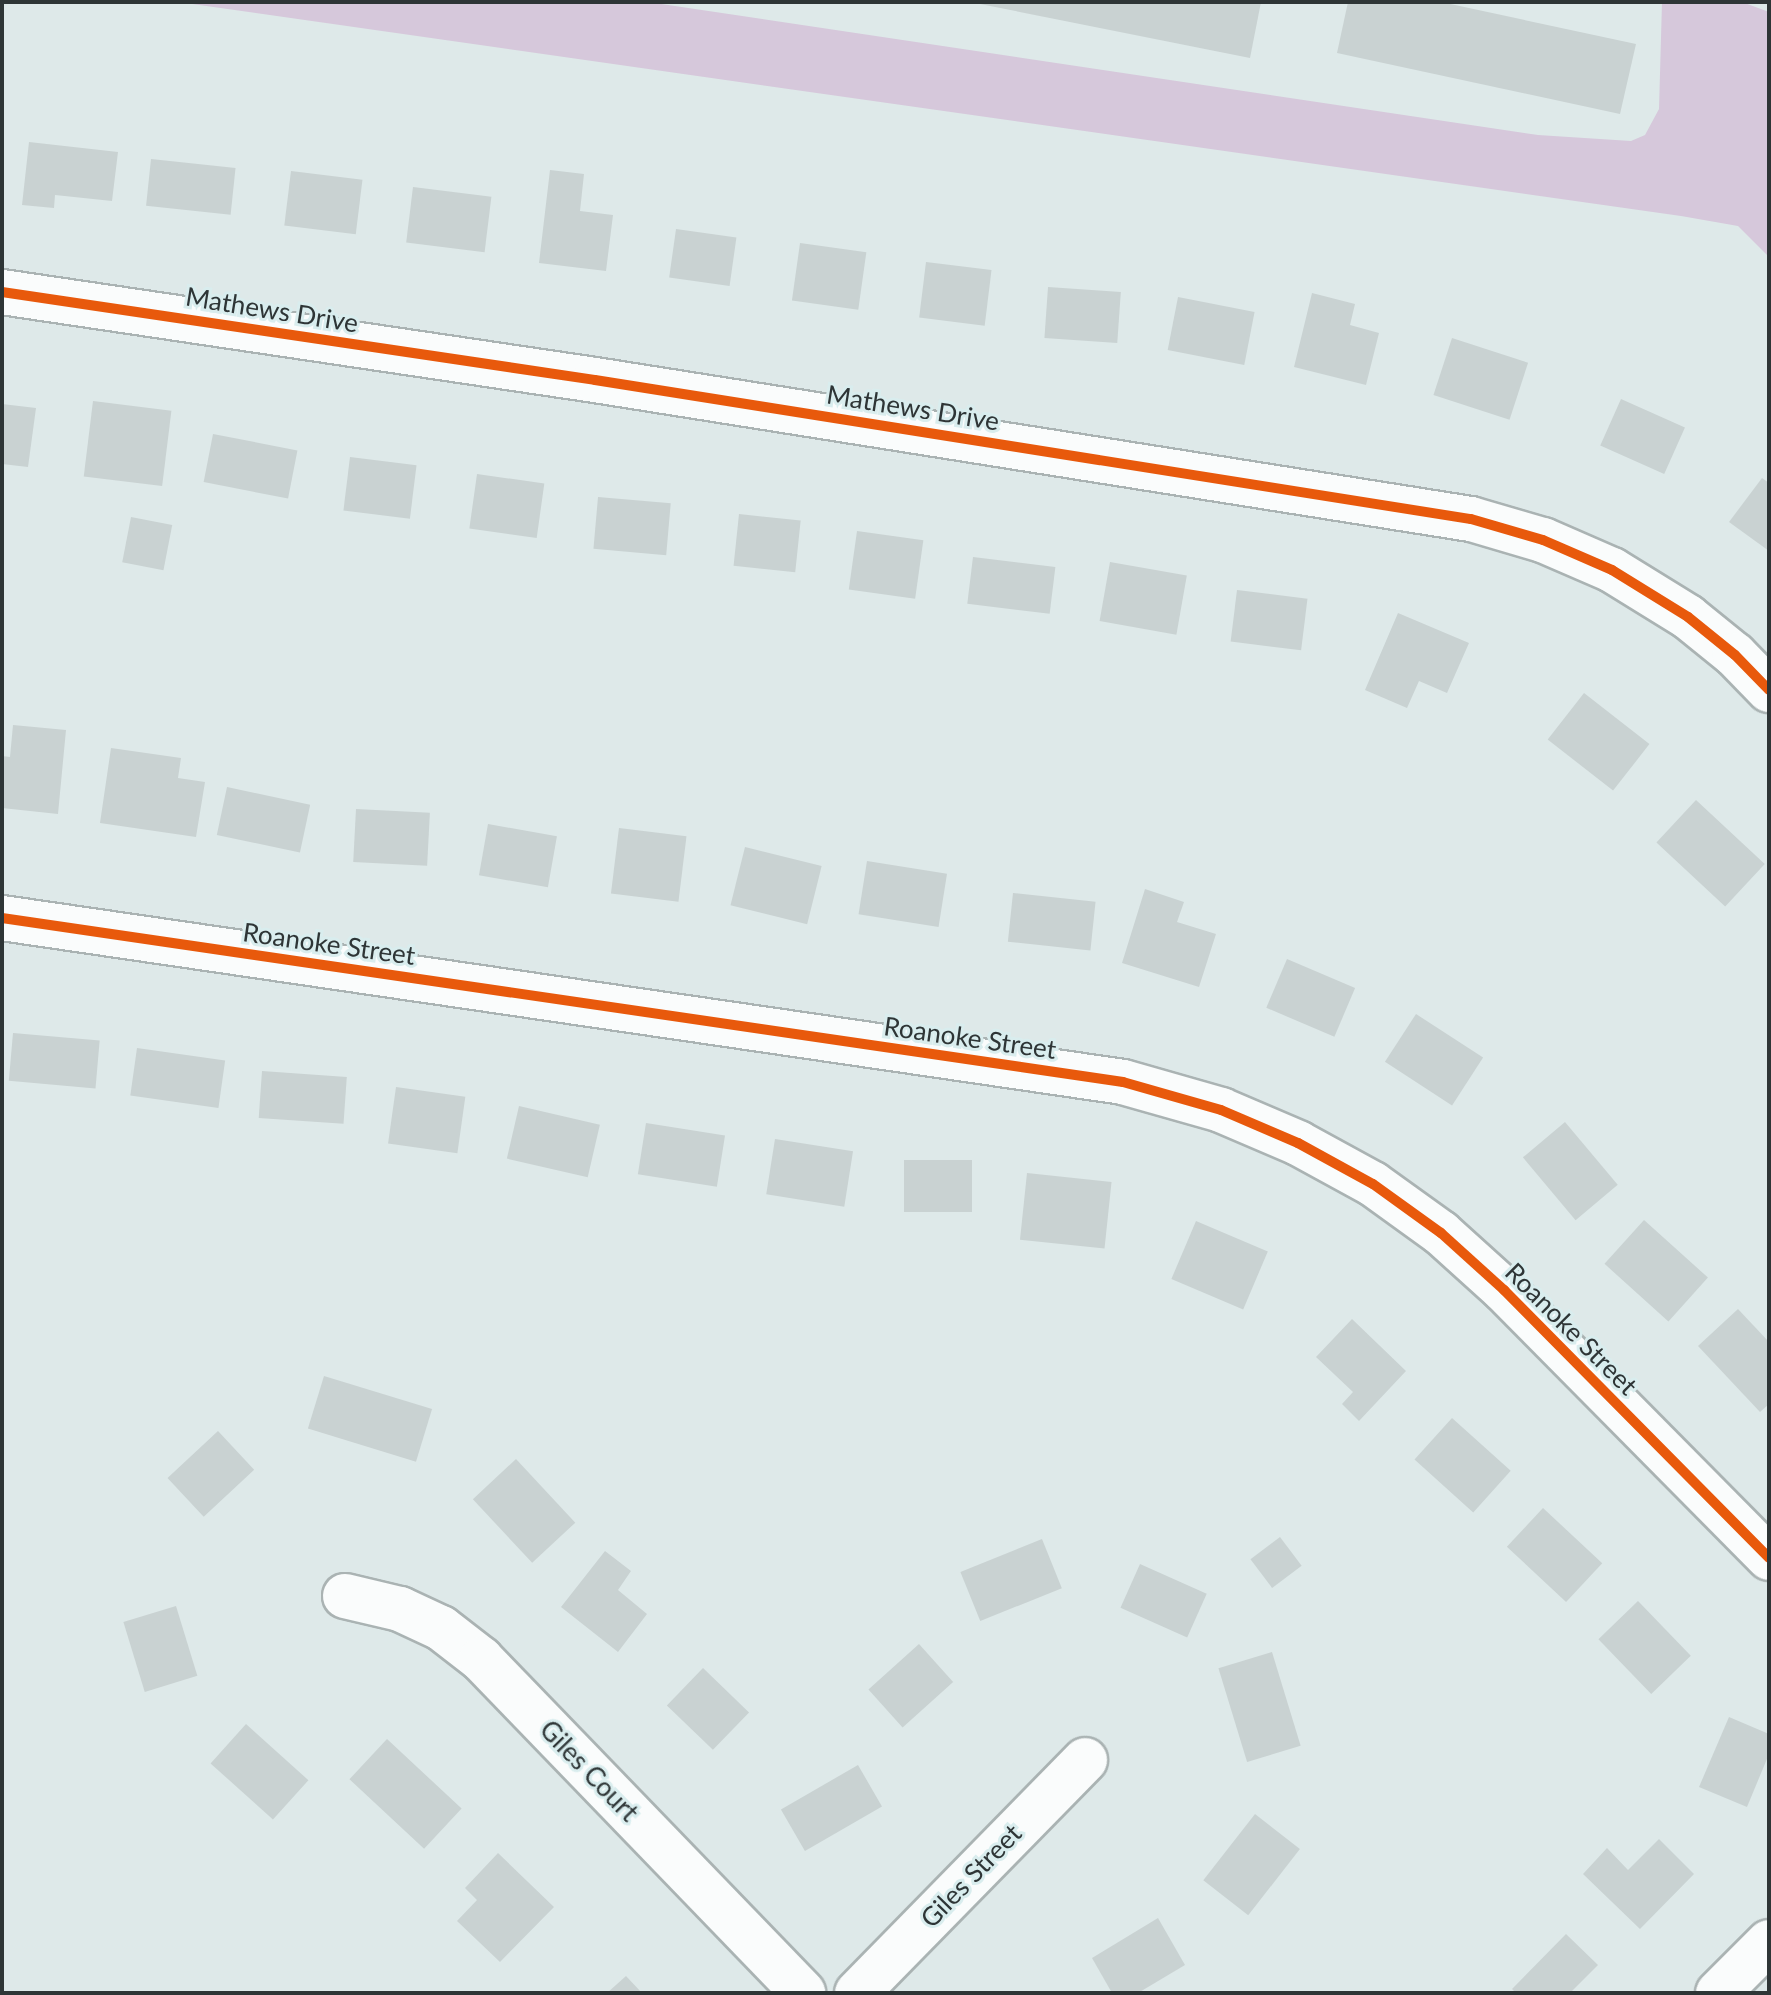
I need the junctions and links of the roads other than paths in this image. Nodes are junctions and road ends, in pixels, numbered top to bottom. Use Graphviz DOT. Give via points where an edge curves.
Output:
graph roads {
  1 [pos="2,292"];
  2 [pos="1769,690"];
  3 [pos="2,918"];
  4 [pos="1769,1558"];
  5 [pos="345,1596"];
  6 [pos="1085,1760"];
  7 [pos="1769,1942"];
  8 [pos="803,1993"];
  9 [pos="857,1993"];
  10 [pos="1718,1993"];
  1 -- 2 [label="street, Mathews Drive" via="1471,519 1543,540 1612,570 1688,617"];
  3 -- 4 [label="street, Roanoke Street" via="1123,1082 1221,1110 1298,1143 1373,1184 1441,1233"];
  5 -- 8 [label="street, Giles Court" via="414,1615 481,1659"];
  6 -- 9 [label="street, Giles Street"];
  7 -- 10 [label="street"];
}
